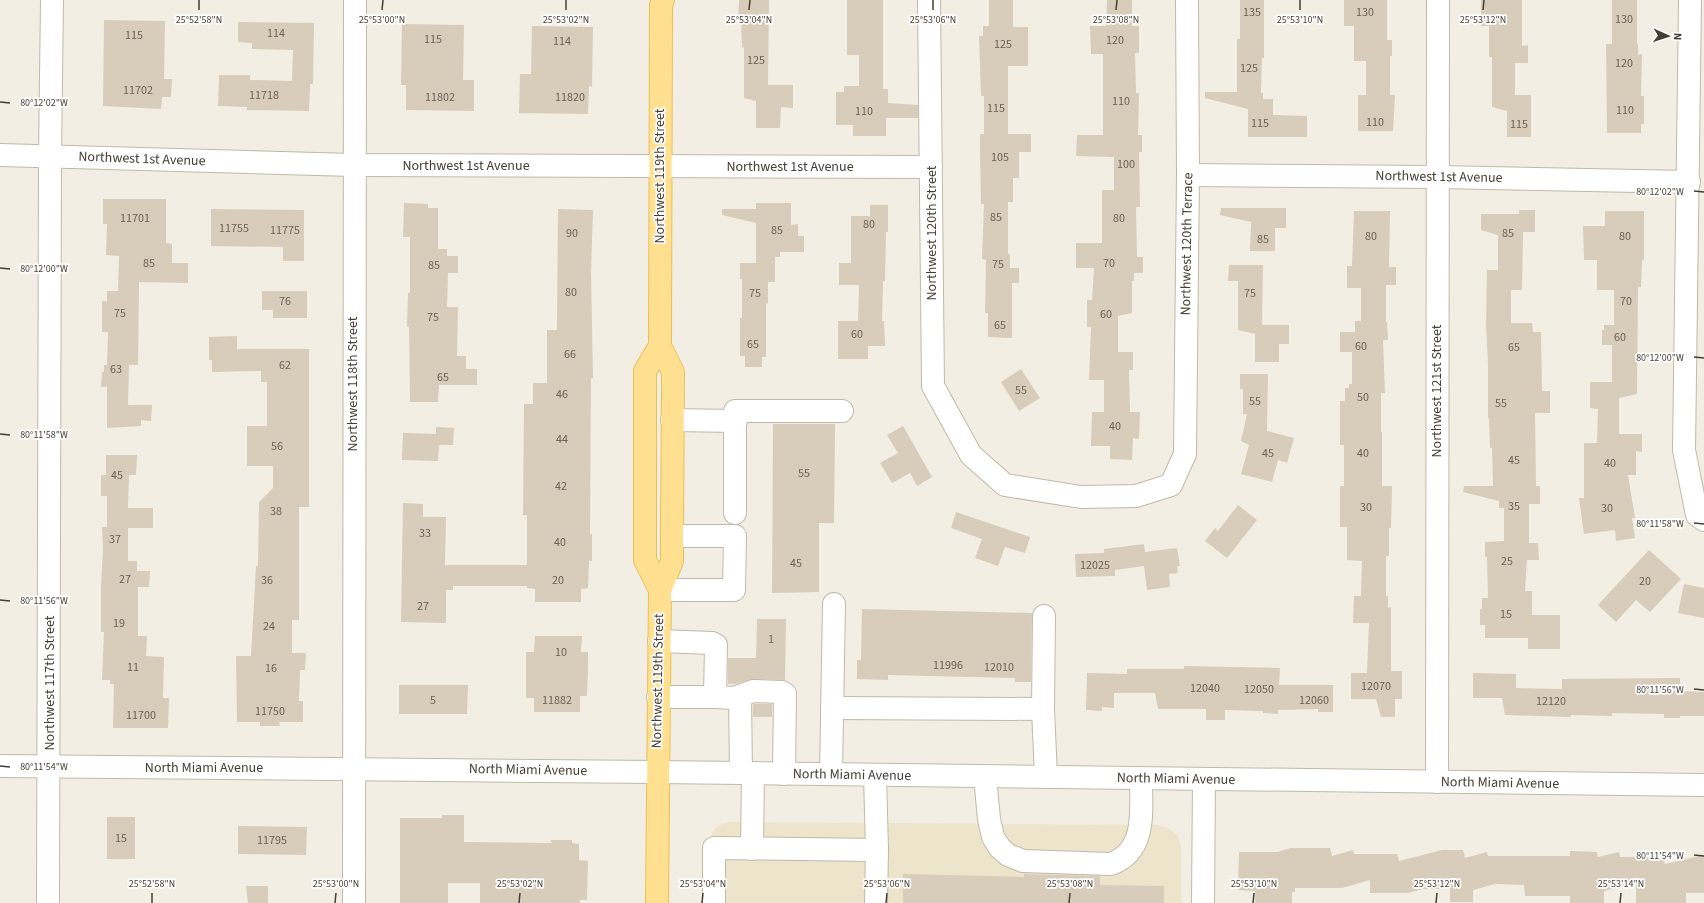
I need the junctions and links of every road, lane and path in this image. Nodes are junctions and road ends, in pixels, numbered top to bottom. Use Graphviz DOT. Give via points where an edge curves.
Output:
graph roads {
  1 [pos="52,0"];
  2 [pos="354,0"];
  3 [pos="929,0"];
  4 [pos="1187,0"];
  5 [pos="1438,0"];
  6 [pos="1690,0"];
  7 [pos="660,2"];
  8 [pos="0,155"];
  9 [pos="50,156"];
  10 [pos="353,165"];
  11 [pos="660,167"];
  12 [pos="932,168"];
  13 [pos="1188,175"];
  14 [pos="1437,177"];
  15 [pos="1689,182"];
  16 [pos="660,346"];
  17 [pos="842,411"];
  18 [pos="672,420"];
  19 [pos="736,421"];
  20 [pos="1170,485"];
  21 [pos="735,513"];
  22 [pos="1701,517"];
  23 [pos="672,536"];
  24 [pos="660,590"];
  25 [pos="834,604"];
  26 [pos="1044,616"];
  27 [pos="659,641"];
  28 [pos="740,696"];
  29 [pos="658,697"];
  30 [pos="715,697"];
  31 [pos="832,708"];
  32 [pos="1043,709"];
  33 [pos="0,766"];
  34 [pos="50,767"];
  35 [pos="353,768"];
  36 [pos="657,772"];
  37 [pos="747,773"];
  38 [pos="784,774"];
  39 [pos="831,774"];
  40 [pos="874,775"];
  41 [pos="985,777"];
  42 [pos="1046,777"];
  43 [pos="1141,779"];
  44 [pos="1204,780"];
  45 [pos="1437,782"];
  46 [pos="1704,786"];
  47 [pos="752,849"];
  48 [pos="877,850"];
  49 [pos="48,903"];
  50 [pos="354,903"];
  51 [pos="657,903"];
  52 [pos="714,903"];
  53 [pos="876,903"];
  54 [pos="1203,903"];
  1 -- 9 [label="street, Northwest 117th Street"];
  2 -- 10 [label="street, Northwest 118th Street"];
  3 -- 12 [label="street, Northwest 120th Street"];
  4 -- 13 [label="street, Northwest 120th Terrace"];
  5 -- 14 [label="street, Northwest 121st Street"];
  6 -- 15 [label="street"];
  7 -- 11 [label="main road, Northwest 119th Street"];
  8 -- 9 [label="street, Northwest 1st Avenue"];
  9 -- 10 [label="street, Northwest 1st Avenue"];
  9 -- 34 [label="street, Northwest 117th Street"];
  10 -- 11 [label="street, Northwest 1st Avenue"];
  10 -- 35 [label="street, Northwest 118th Street"];
  11 -- 12 [label="street, Northwest 1st Avenue"];
  11 -- 16 [label="main road, Northwest 119th Street"];
  12 -- 20 [label="street, Northwest 120th Street" via="933,386 971,455 1005,485 1081,497 1136,496"];
  13 -- 14 [label="street, Northwest 1st Avenue"];
  13 -- 20 [label="street, Northwest 120th Terrace" via="1185,454"];
  14 -- 15 [label="street, Northwest 1st Avenue"];
  14 -- 45 [label="street, Northwest 121st Street"];
  15 -- 22 [label="street" via="1684,450"];
  16 -- 18 [label="main road, Northwest 119th Street" via="673,372"];
  16 -- 24 [label="main road, Northwest 119th Street" via="645,372 645,560"];
  17 -- 19 [label="street" via="735,411"];
  18 -- 19 [label="street"];
  18 -- 23 [label="main road, Northwest 119th Street"];
  19 -- 21 [label="street"];
  23 -- 24 [label="main road, Northwest 119th Street" via="672,561"];
  23 -- 24 [label="street" via="735,536 734,590"];
  24 -- 27 [label="main road, Northwest 119th Street"];
  25 -- 31 [label="street"];
  26 -- 32 [label="street"];
  27 -- 29 [label="main road, Northwest 119th Street"];
  27 -- 30 [label="street" via="716,645"];
  28 -- 30 [label="street"];
  28 -- 37 [label="street"];
  28 -- 38 [label="street" via="753,691 785,694"];
  29 -- 30 [label="street"];
  29 -- 36 [label="main road, Northwest 119th Street"];
  31 -- 32 [label="street"];
  31 -- 39 [label="street"];
  32 -- 42 [label="street"];
  33 -- 34 [label="street, North Miami Avenue"];
  34 -- 35 [label="street, North Miami Avenue"];
  34 -- 49 [label="street, Northwest 117th Street"];
  35 -- 36 [label="street, North Miami Avenue"];
  35 -- 50 [label="street, Northwest 118th Street"];
  36 -- 37 [label="street, North Miami Avenue"];
  36 -- 51 [label="main road, Northwest 119th Street"];
  37 -- 38 [label="street, North Miami Avenue"];
  37 -- 47 [label="street"];
  38 -- 39 [label="street, North Miami Avenue"];
  39 -- 40 [label="street, North Miami Avenue"];
  40 -- 41 [label="street, North Miami Avenue"];
  40 -- 48 [label="street"];
  41 -- 42 [label="street, North Miami Avenue"];
  41 -- 43 [label="street" via="993,837 1000,848 1008,854 1023,861 1111,864 1122,860 1132,850 1138,835"];
  42 -- 43 [label="street, North Miami Avenue"];
  43 -- 44 [label="street, North Miami Avenue"];
  44 -- 45 [label="street, North Miami Avenue"];
  44 -- 54 [label="street"];
  45 -- 46 [label="street, North Miami Avenue"];
  47 -- 48 [label="street"];
  47 -- 52 [label="street" via="714,848"];
  48 -- 53 [label="street"];
}
